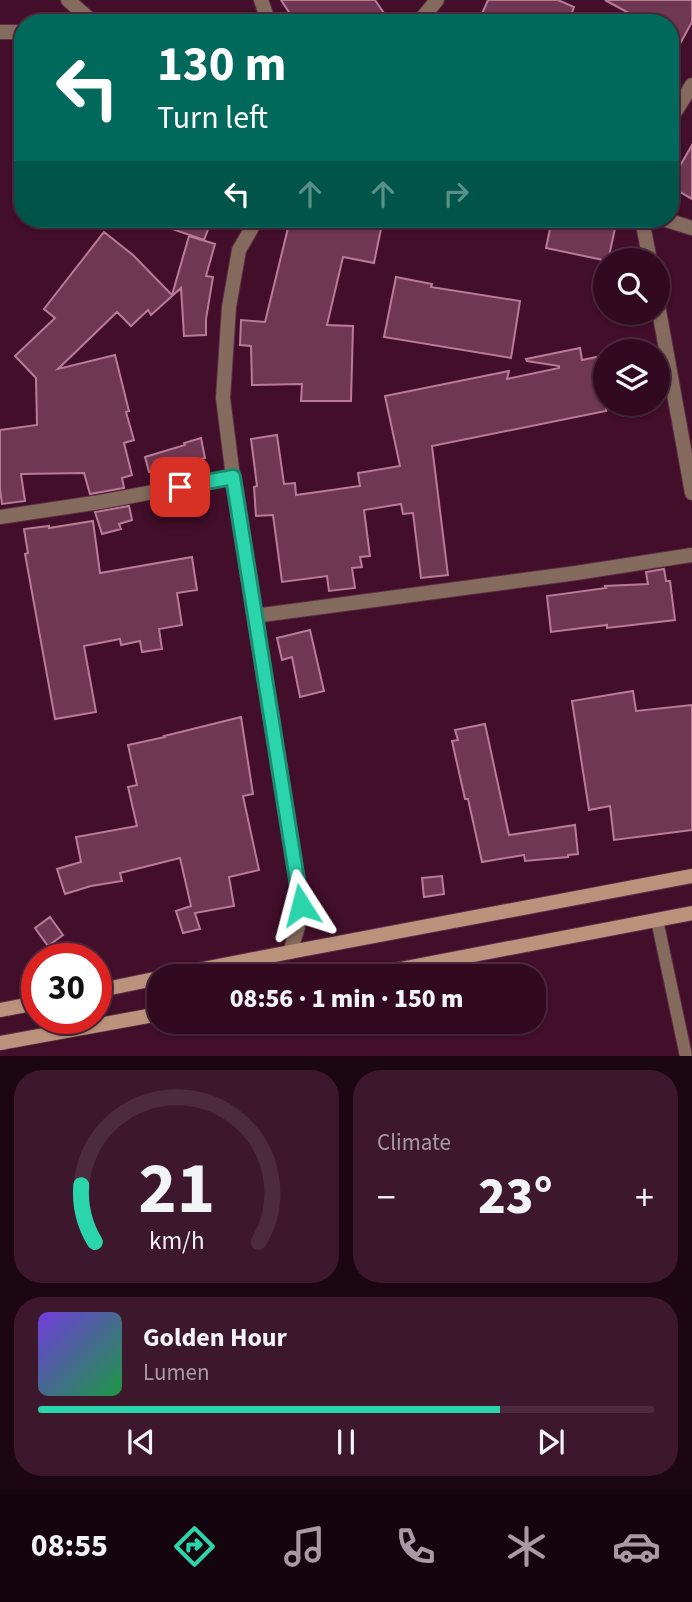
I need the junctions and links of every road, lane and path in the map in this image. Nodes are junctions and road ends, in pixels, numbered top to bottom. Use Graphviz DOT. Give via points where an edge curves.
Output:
graph roads {
  1 [pos="68,0"];
  2 [pos="437,0"];
  3 [pos="84,14"];
  4 [pos="425,14"];
  5 [pos="692,85"];
  6 [pos="679,106"];
  7 [pos="252,228"];
  8 [pos="644,228"];
  9 [pos="648,248"];
  10 [pos="662,325"];
  11 [pos="233,477"];
  12 [pos="692,493"];
  13 [pos="0,517"];
  14 [pos="692,555"];
  15 [pos="254,616"];
  16 [pos="692,876"];
  17 [pos="692,913"];
  18 [pos="657,920"];
  19 [pos="290,952"];
  20 [pos="228,964"];
  21 [pos="427,964"];
  22 [pos="147,980"];
  23 [pos="112,988"];
  24 [pos="21,1006"];
  25 [pos="0,1010"];
  26 [pos="147,1016"];
  27 [pos="0,1042"];
  28 [pos="686,1056"];
  1 -- 3 [label="street"];
  2 -- 4 [label="street"];
  5 -- 6 [label="street"];
  7 -- 11 [label="street" via="239,250 229,307 223,398"];
  8 -- 9 [label="street"];
  10 -- 12 [label="street"];
  11 -- 13 [label="street"];
  11 -- 15 [label="street"];
  14 -- 15 [label="street"];
  15 -- 19 [label="street" via="301,905"];
  16 -- 19 [label="street"];
  17 -- 18 [label="street"];
  18 -- 21 [label="street"];
  18 -- 28 [label="lane"];
  19 -- 20 [label="street"];
  22 -- 23 [label="street"];
  24 -- 25 [label="street"];
  26 -- 27 [label="street"];
}
